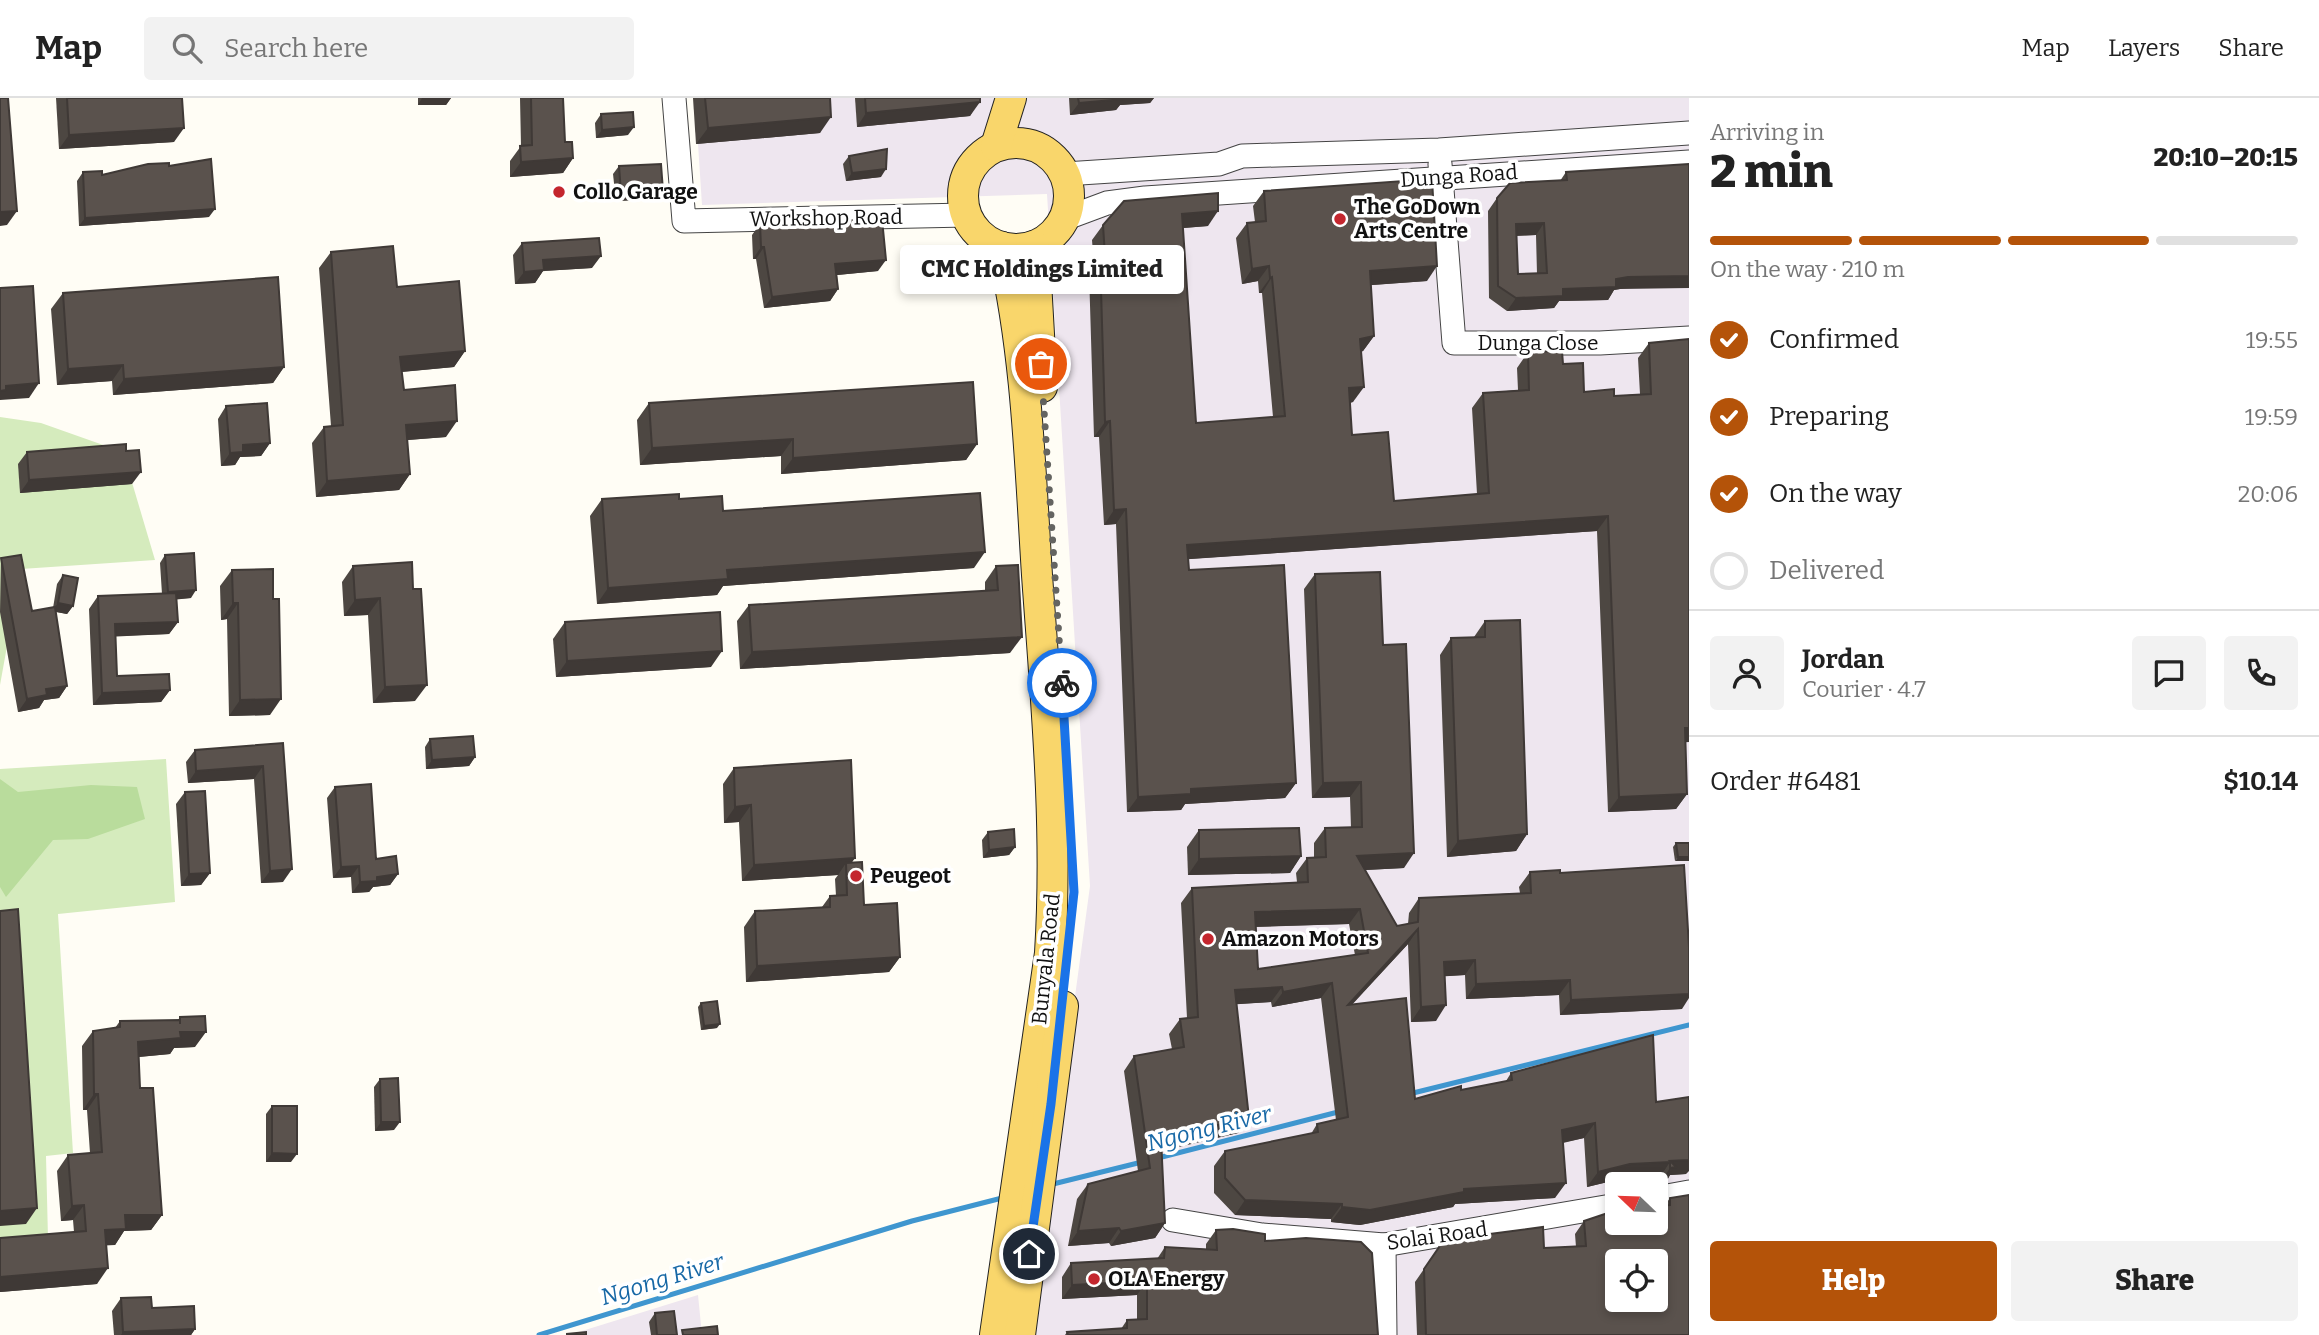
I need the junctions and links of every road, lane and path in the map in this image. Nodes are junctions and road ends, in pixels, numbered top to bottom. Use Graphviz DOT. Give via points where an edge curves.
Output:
graph roads {
  1 [pos="674,98"];
  2 [pos="1011,98"];
  3 [pos="1020,98"];
  4 [pos="1689,134"];
  5 [pos="1031,144"];
  6 [pos="996,146"];
  7 [pos="1439,150"];
  8 [pos="1689,162"];
  9 [pos="1065,174"];
  10 [pos="1441,177"];
  11 [pos="967,215"];
  12 [pos="1064,219"];
  13 [pos="1034,246"];
  14 [pos="1002,247"];
  15 [pos="1689,338"];
  16 [pos="1689,1192"];
  17 [pos="1668,1196"];
  18 [pos="1605,1207"];
  19 [pos="1173,1220"];
  20 [pos="1384,1245"];
  21 [pos="995,1335"];
  22 [pos="1020,1335"];
  23 [pos="1385,1335"];
  1 -- 11 [label="street, Workshop Road" via="684,221"];
  2 -- 6 [label="main road"];
  3 -- 5 [label="main road"];
  4 -- 7 [label="street, Dunga Road"];
  5 -- 6 [label="main road"];
  5 -- 9 [label="main road" via="1051,156"];
  6 -- 11 [label="main road" via="978,158 967,175 963,195"];
  7 -- 9 [label="street, Dunga Road" via="1242,156 1219,164"];
  7 -- 10 [label="street, Dunga Close"];
  8 -- 10 [label="street, Dunga Road"];
  9 -- 12 [label="main road" via="1070,196"];
  10 -- 12 [label="street, Dunga Road" via="1145,198 1107,203"];
  10 -- 15 [label="street, Dunga Close" via="1454,343"];
  11 -- 14 [label="main road" via="981,235"];
  12 -- 13 [label="main road" via="1052,235"];
  13 -- 14 [label="main road"];
  13 -- 22 [label="main road, Bunyala Road" via="1074,892"];
  14 -- 21 [label="main road, Bunyala Road" via="1013,295 1028,432 1054,893 1048,965"];
  16 -- 17 [label="street"];
  18 -- 20 [label="street, Solai Road"];
  19 -- 20 [label="street, Solai Road" via="1262,1235"];
  20 -- 23 [label="street"];
}
